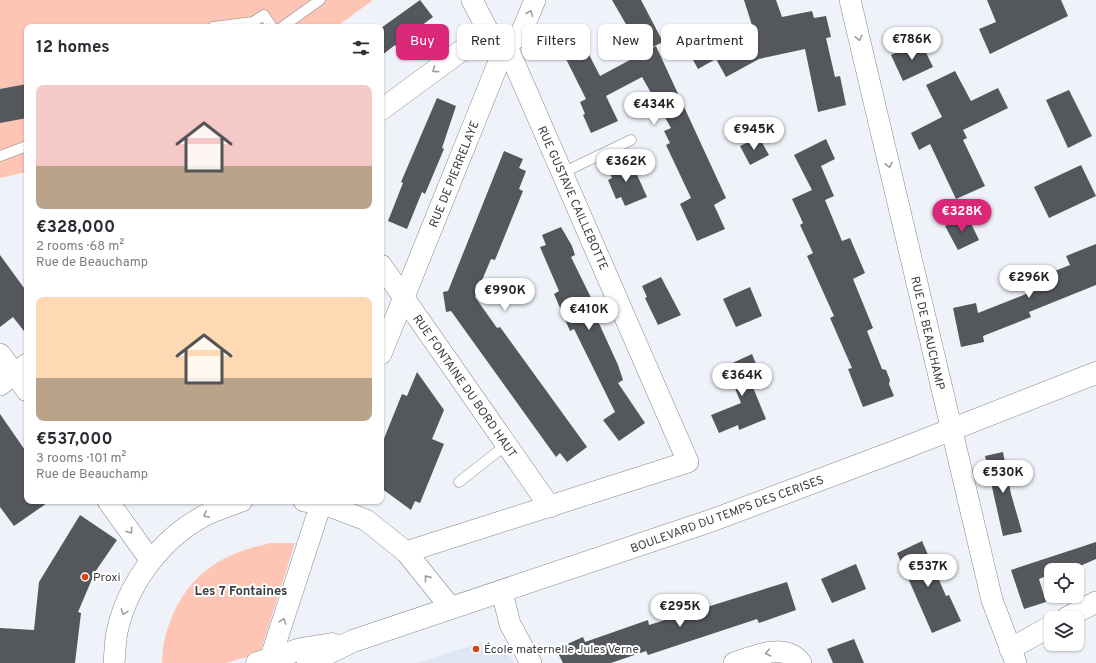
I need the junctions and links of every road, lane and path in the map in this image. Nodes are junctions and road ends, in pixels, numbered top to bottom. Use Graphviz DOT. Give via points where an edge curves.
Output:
graph roads {
  1 [pos="320,0"];
  2 [pos="472,0"];
  3 [pos="535,0"];
  4 [pos="850,0"];
  5 [pos="237,24"];
  6 [pos="270,24"];
  7 [pos="286,24"];
  8 [pos="485,24"];
  9 [pos="514,39"];
  10 [pos="457,53"];
  11 [pos="500,60"];
  12 [pos="513,60"];
  13 [pos="384,108"];
  14 [pos="631,140"];
  15 [pos="24,147"];
  16 [pos="0,156"];
  17 [pos="562,173"];
  18 [pos="384,269"];
  19 [pos="404,299"];
  20 [pos="384,347"];
  21 [pos="0,354"];
  22 [pos="1096,373"];
  23 [pos="14,374"];
  24 [pos="24,387"];
  25 [pos="951,429"];
  26 [pos="506,445"];
  27 [pos="459,482"];
  28 [pos="110,504"];
  29 [pos="234,504"];
  30 [pos="315,504"];
  31 [pos="322,504"];
  32 [pos="550,507"];
  33 [pos="406,552"];
  34 [pos="151,561"];
  35 [pos="502,592"];
  36 [pos="1096,602"];
  37 [pos="451,608"];
  38 [pos="1079,611"];
  39 [pos="1044,632"];
  40 [pos="353,641"];
  41 [pos="1013,656"];
  42 [pos="266,661"];
  43 [pos="114,663"];
  44 [pos="308,663"];
  45 [pos="531,663"];
  46 [pos="734,663"];
  47 [pos="800,663"];
  1 -- 7 [label="lane"];
  2 -- 8 [label="street"];
  9 -- 3 [label="street, one-way" via="520,36"];
  4 -- 25 [label="street, RUE DE BEAUCHAMP, one-way"];
  5 -- 6 [label="lane" via="253,22 264,15"];
  10 -- 13 [label="street, one-way"];
  11 -- 19 [label="street, RUE DE PIERRELAYE"];
  12 -- 17 [label="street, RUE GUSTAVE CAILLEBOTTE"];
  14 -- 17 [label="lane"];
  15 -- 16 [label="lane"];
  17 -- 32 [label="street, RUE GUSTAVE CAILLEBOTTE" via="688,462"];
  18 -- 19 [label="street, RUE FONTAINE DU BORD HAUT"];
  19 -- 20 [label="street, RUE DE PIERRELAYE"];
  19 -- 26 [label="street, RUE FONTAINE DU BORD HAUT"];
  21 -- 23 [label="street"];
  22 -- 25 [label="main road, BOULEVARD DU TEMPS DES CERISES"];
  23 -- 24 [label="street"];
  25 -- 35 [label="main road, BOULEVARD DU TEMPS DES CERISES" via="713,520"];
  25 -- 41 [label="street, RUE DE BEAUCHAMP" via="992,600"];
  26 -- 27 [label="lane"];
  26 -- 32 [label="street, RUE FONTAINE DU BORD HAUT"];
  28 -- 34 [label="street, one-way"];
  29 -- 34 [label="street, one-way" via="203,516 176,534"];
  42 -- 30 [label="street, one-way"];
  31 -- 33 [label="street" via="366,520"];
  32 -- 33 [label="street"];
  37 -- 33 [label="street, one-way"];
  34 -- 43 [label="street, one-way" via="131,594 122,616 117,633"];
  35 -- 37 [label="main road, BOULEVARD DU TEMPS DES CERISES"];
  35 -- 45 [label="street" via="510,624"];
  36 -- 38 [label="street"];
  37 -- 40 [label="main road, BOULEVARD DU TEMPS DES CERISES"];
  39 -- 41 [label="street"];
  40 -- 42 [label="main road, BOULEVARD DU TEMPS DES CERISES" via="301,649"];
  40 -- 44 [label="main road, BOULEVARD DU TEMPS DES CERISES"];
  47 -- 46 [label="street, one-way" via="787,654 773,651"];
}
